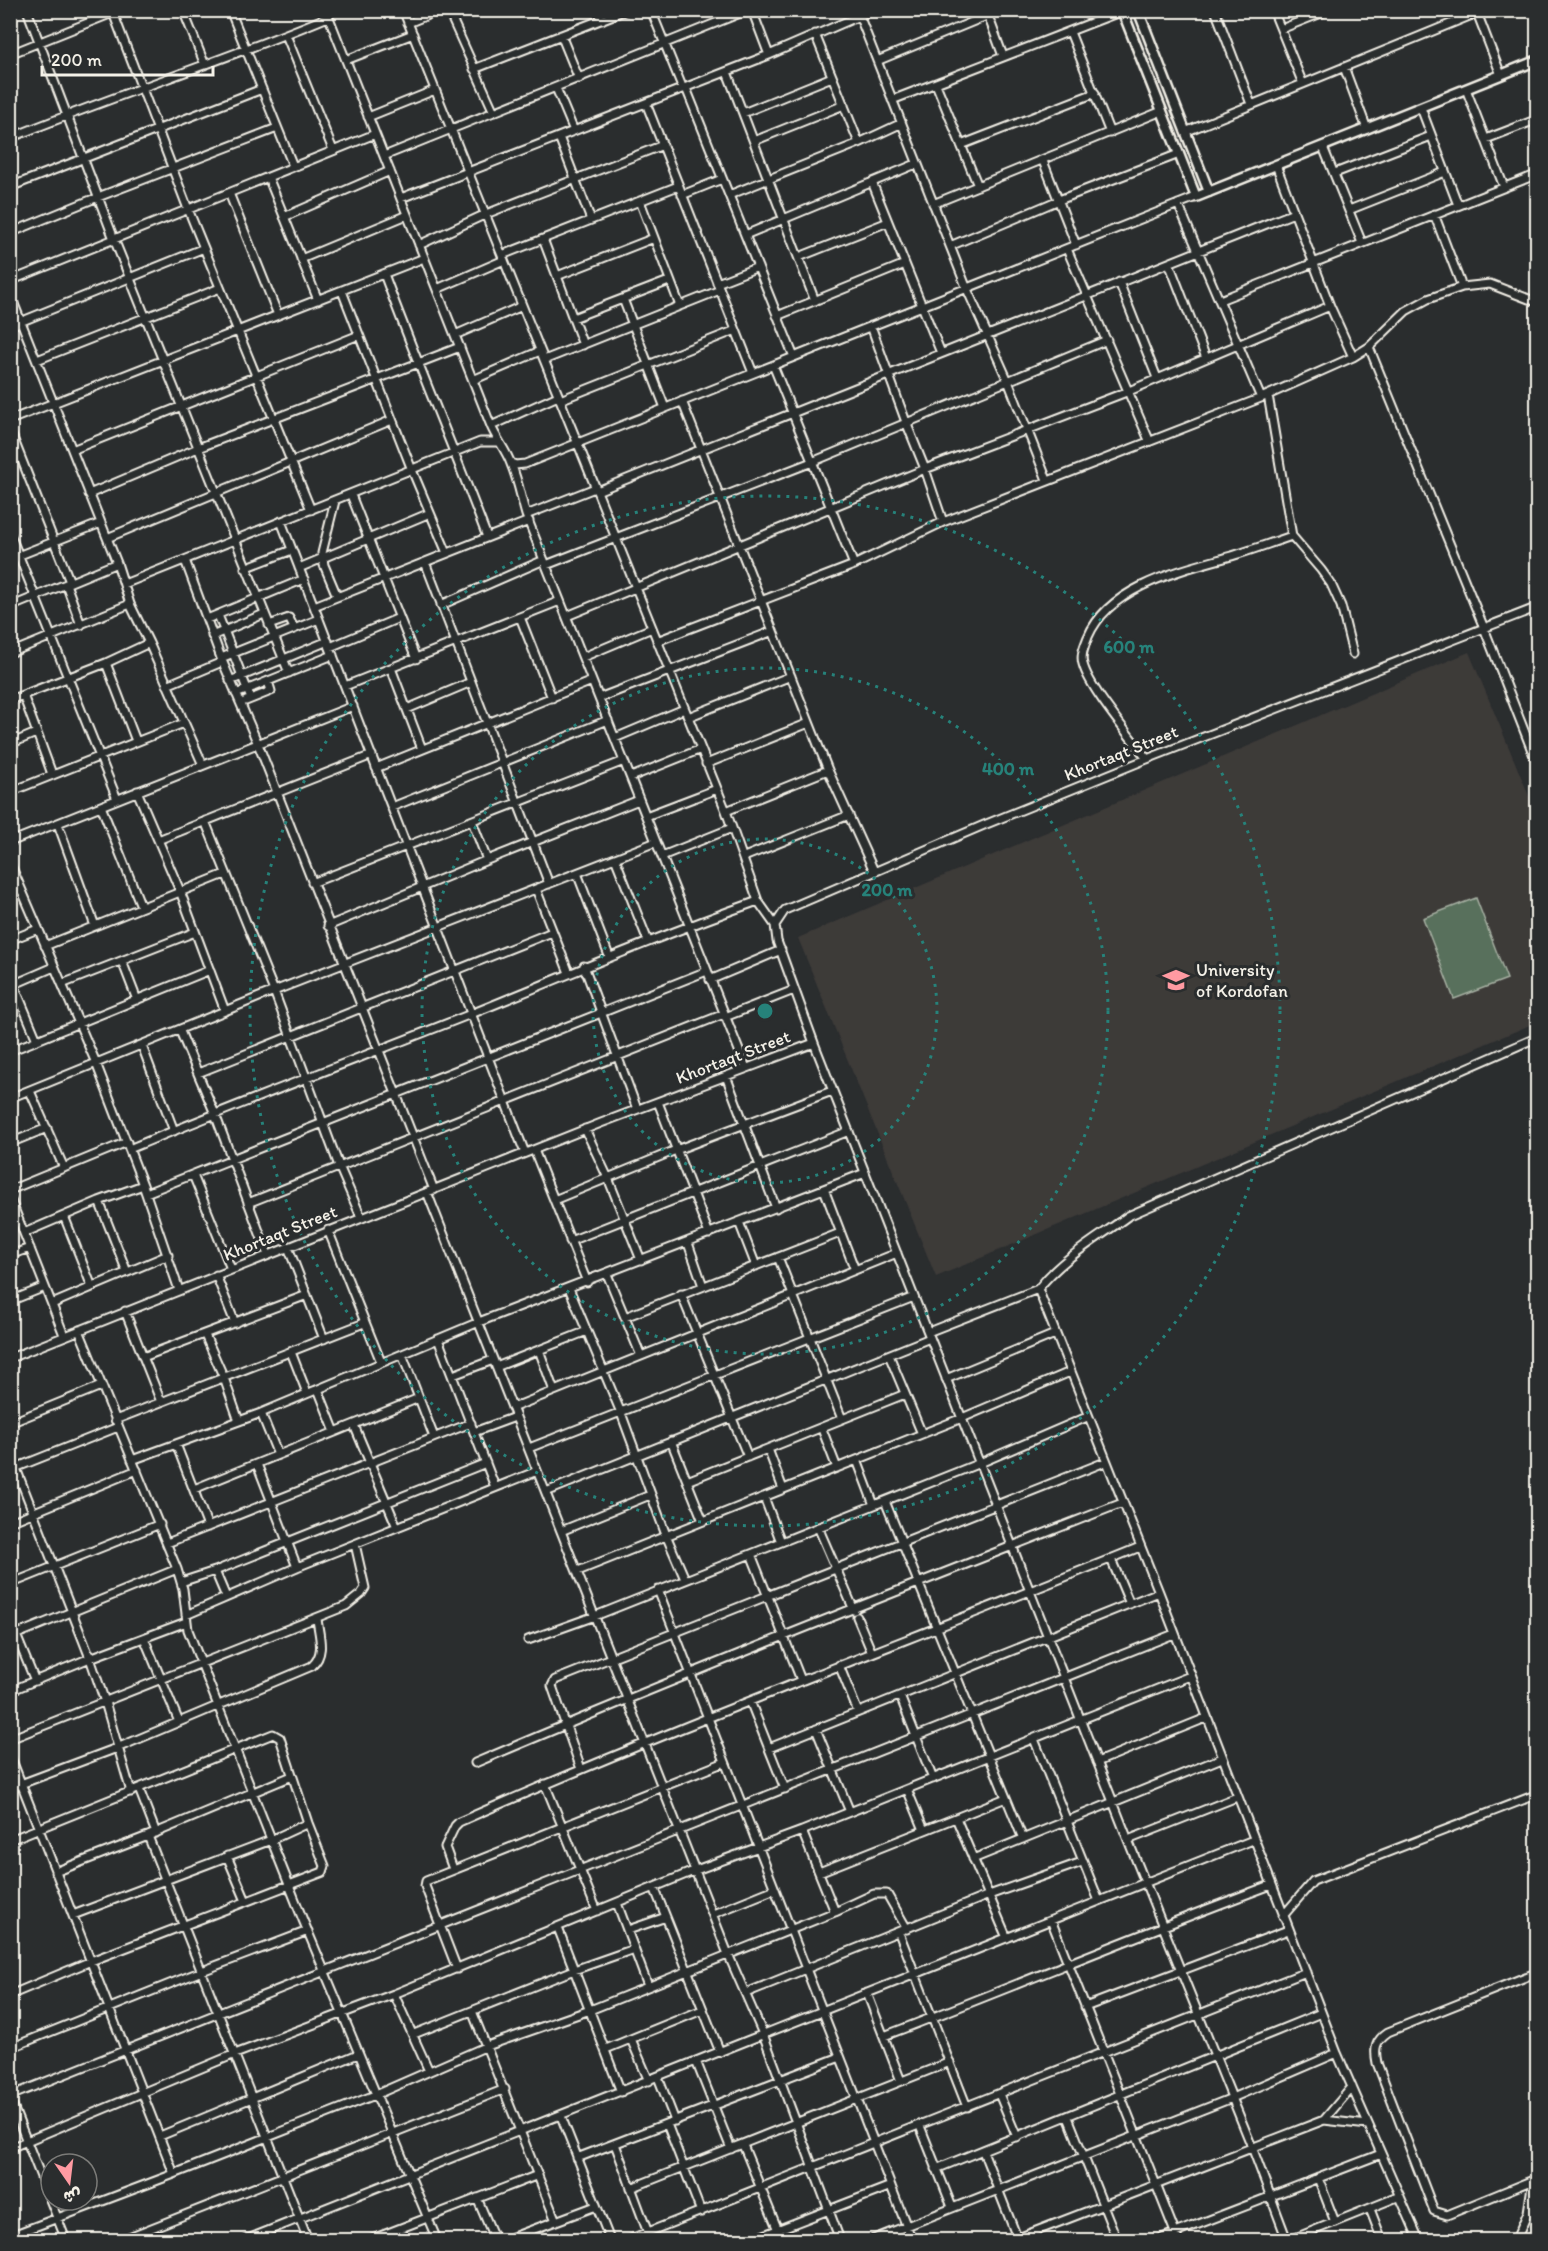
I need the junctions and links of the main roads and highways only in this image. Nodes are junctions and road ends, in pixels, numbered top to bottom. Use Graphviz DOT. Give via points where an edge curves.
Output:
graph roads {
  1 [pos="1138,10"];
  2 [pos="1122,11"];
  3 [pos="1538,60"];
  4 [pos="1209,192"];
  1 -- 4 [label="main road"];
  2 -- 4 [label="main road" via="1196,197"];
  3 -- 4 [label="main road"];
}
